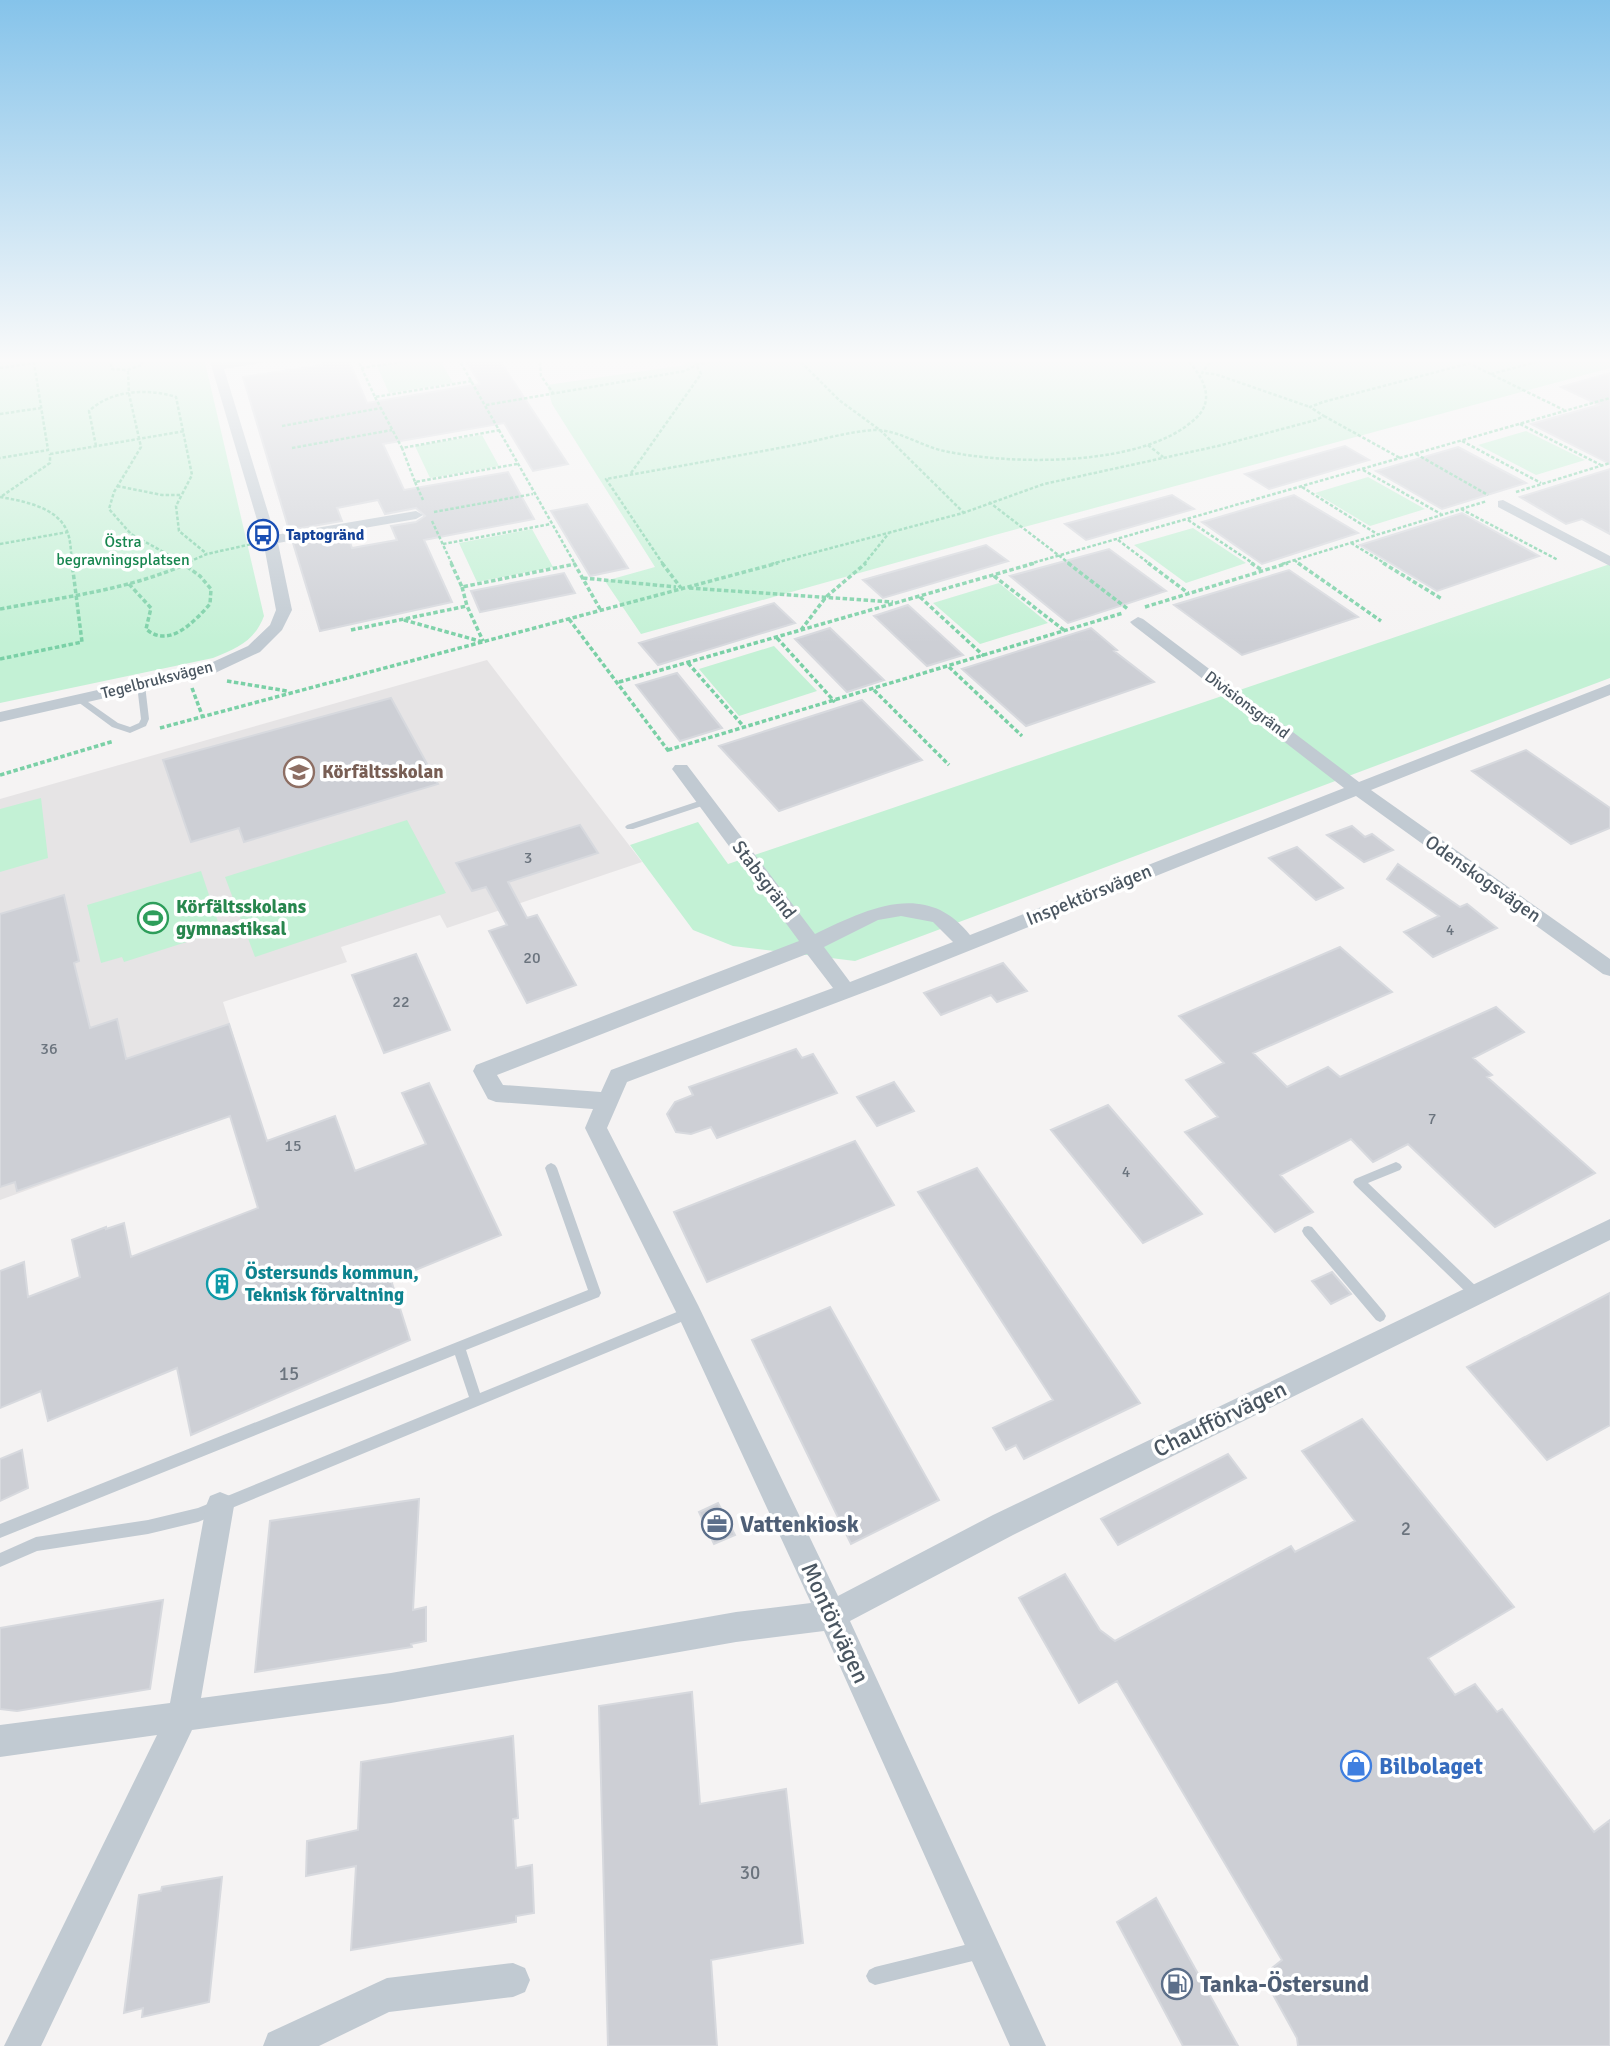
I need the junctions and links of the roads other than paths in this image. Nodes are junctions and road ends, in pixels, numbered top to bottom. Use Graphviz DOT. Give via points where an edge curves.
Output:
graph roads {
  1 [pos="244,453"];
  2 [pos="1505,505"];
  3 [pos="422,514"];
  4 [pos="270,540"];
  5 [pos="1610,562"];
  6 [pos="1138,622"];
  7 [pos="141,685"];
  8 [pos="1610,689"];
  9 [pos="78,699"];
  10 [pos="0,717"];
  11 [pos="681,769"];
  12 [pos="1356,788"];
  13 [pos="705,802"];
  14 [pos="630,827"];
  15 [pos="967,944"];
  16 [pos="812,945"];
  17 [pos="1610,969"];
  18 [pos="846,991"];
  19 [pos="608,1101"];
  20 [pos="596,1128"];
  21 [pos="1396,1167"];
  22 [pos="551,1168"];
  23 [pos="1610,1229"];
  24 [pos="1308,1231"];
  25 [pos="1476,1294"];
  26 [pos="689,1313"];
  27 [pos="1380,1317"];
  28 [pos="459,1347"];
  29 [pos="476,1399"];
  30 [pos="220,1506"];
  31 [pos="0,1531"];
  32 [pos="0,1560"];
  33 [pos="832,1615"];
  34 [pos="183,1716"];
  35 [pos="0,1741"];
  36 [pos="984,1949"];
  37 [pos="875,1976"];
  38 [pos="513,1980"];
  39 [pos="22,2046"];
  40 [pos="281,2046"];
  41 [pos="1028,2046"];
  1 -- 4 [label="street, Tegelbruksvägen"];
  2 -- 5 [label="street"];
  3 -- 4 [label="street"];
  4 -- 7 [label="street, Tegelbruksvägen" via="284,610 277,627 254,649 209,670"];
  6 -- 12 [label="street, Divisionsgränd"];
  7 -- 9 [label="street, Tegelbruksvägen"];
  7 -- 9 [label="lane" via="145,719 138,731 115,725"];
  8 -- 12 [label="street, Inspektörsvägen"];
  9 -- 10 [label="street, Tegelbruksvägen"];
  11 -- 13 [label="street, Stabsgränd"];
  12 -- 15 [label="street, Inspektörsvägen"];
  12 -- 17 [label="street, Odenskogsvägen"];
  13 -- 14 [label="lane"];
  13 -- 16 [label="street, Stabsgränd"];
  15 -- 16 [label="street" via="947,919 915,910 868,917"];
  15 -- 18 [label="street, Inspektörsvägen"];
  16 -- 18 [label="street, Stabsgränd"];
  16 -- 19 [label="street" via="484,1071 496,1093"];
  18 -- 19 [label="street, Inspektörsvägen" via="619,1076"];
  19 -- 20 [label="street, Inspektörsvägen"];
  20 -- 26 [label="street, Montörvägen"];
  21 -- 25 [label="lane" via="1359,1182"];
  22 -- 28 [label="lane" via="595,1293"];
  23 -- 25 [label="street, Chaufförvägen"];
  24 -- 27 [label="lane"];
  25 -- 33 [label="street, Chaufförvägen" via="1003,1525"];
  26 -- 29 [label="lane"];
  26 -- 33 [label="street, Montörvägen"];
  28 -- 29 [label="lane"];
  28 -- 31 [label="lane"];
  29 -- 30 [label="lane"];
  30 -- 32 [label="lane" via="148,1527 36,1544"];
  30 -- 34 [label="street"];
  33 -- 34 [label="street" via="736,1627 391,1688"];
  33 -- 36 [label="street, Montörvägen"];
  34 -- 35 [label="street"];
  34 -- 39 [label="street"];
  36 -- 37 [label="lane"];
  36 -- 41 [label="street, Montörvägen"];
  38 -- 40 [label="street" via="387,1995"];
}
